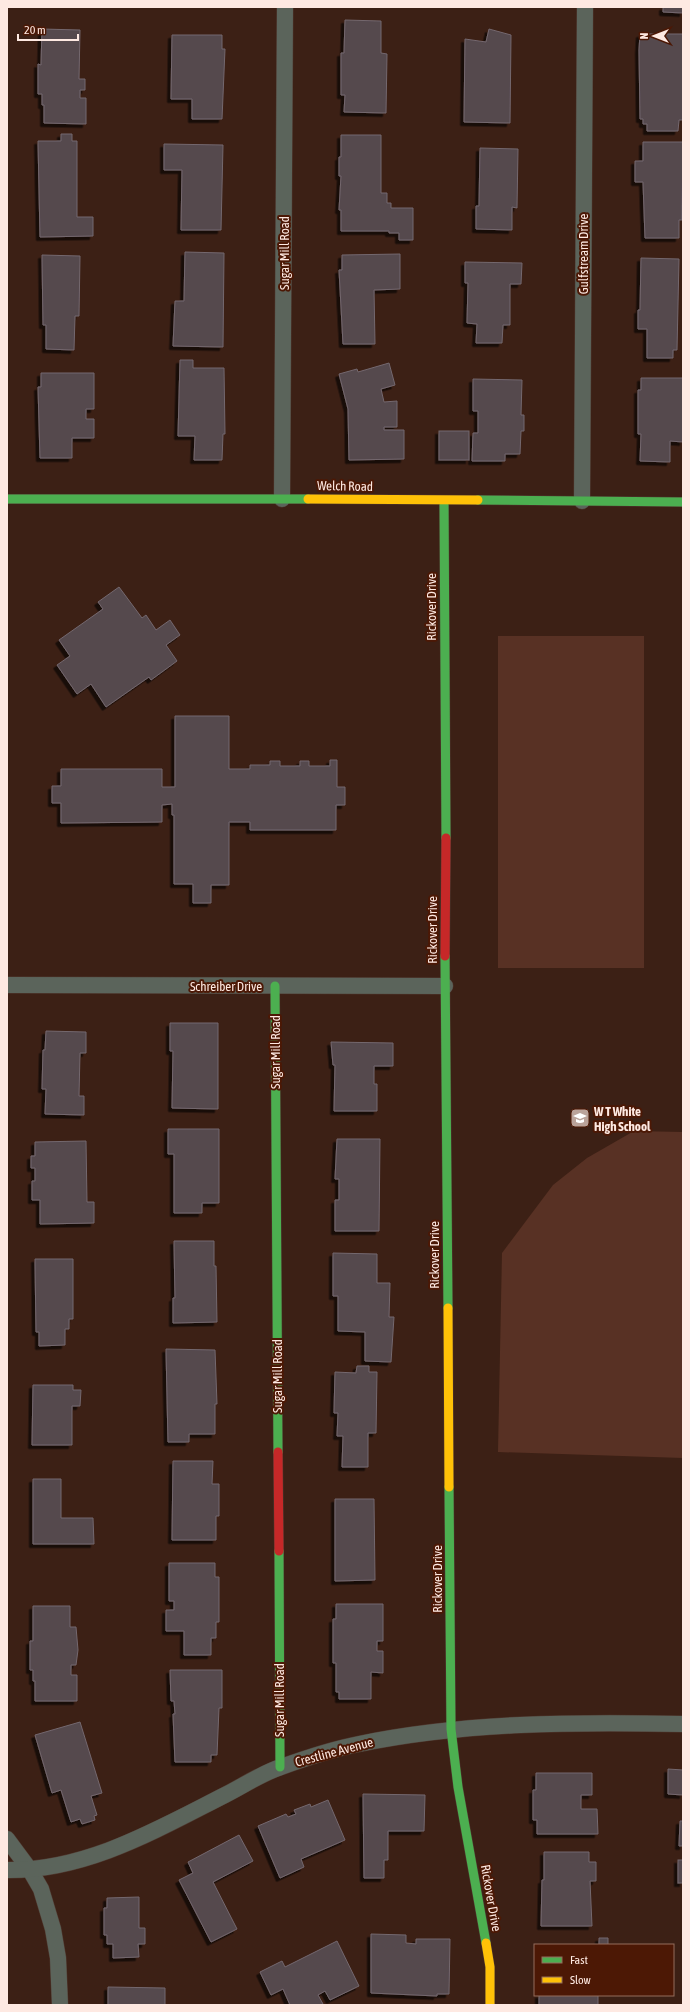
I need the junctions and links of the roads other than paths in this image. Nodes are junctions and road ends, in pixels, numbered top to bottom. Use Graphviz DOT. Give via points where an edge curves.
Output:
graph roads {
  1 [pos="285,7"];
  2 [pos="585,7"];
  3 [pos="7,499"];
  4 [pos="282,499"];
  5 [pos="444,501"];
  6 [pos="582,502"];
  7 [pos="683,502"];
  8 [pos="7,985"];
  9 [pos="275,986"];
  10 [pos="444,986"];
  11 [pos="683,1724"];
  12 [pos="451,1729"];
  13 [pos="280,1767"];
  14 [pos="7,1840"];
  15 [pos="7,1870"];
  16 [pos="30,1870"];
  17 [pos="60,2005"];
  18 [pos="490,2005"];
  1 -- 4 [label="street, Sugar Mill Road"];
  2 -- 6 [label="street, Gulfstream Drive"];
  3 -- 4 [label="street, Welch Road"];
  4 -- 5 [label="street, Welch Road"];
  5 -- 6 [label="street, Welch Road"];
  5 -- 10 [label="street, Rickover Drive"];
  6 -- 7 [label="street, Welch Road"];
  8 -- 9 [label="street, Schreiber Drive"];
  9 -- 10 [label="street, Schreiber Drive"];
  9 -- 13 [label="street, Sugar Mill Road"];
  10 -- 12 [label="street, Rickover Drive"];
  11 -- 12 [label="street, Crestline Avenue" via="566,1724"];
  12 -- 13 [label="street, Crestline Avenue" via="358,1744"];
  12 -- 18 [label="street, Rickover Drive" via="458,1787 490,1967"];
  13 -- 16 [label="street, Crestline Avenue" via="144,1836 81,1861"];
  14 -- 16 [label="street"];
  15 -- 16 [label="street, Crestline Avenue"];
  16 -- 17 [label="street" via="41,1889 53,1929 58,1958"];
}
